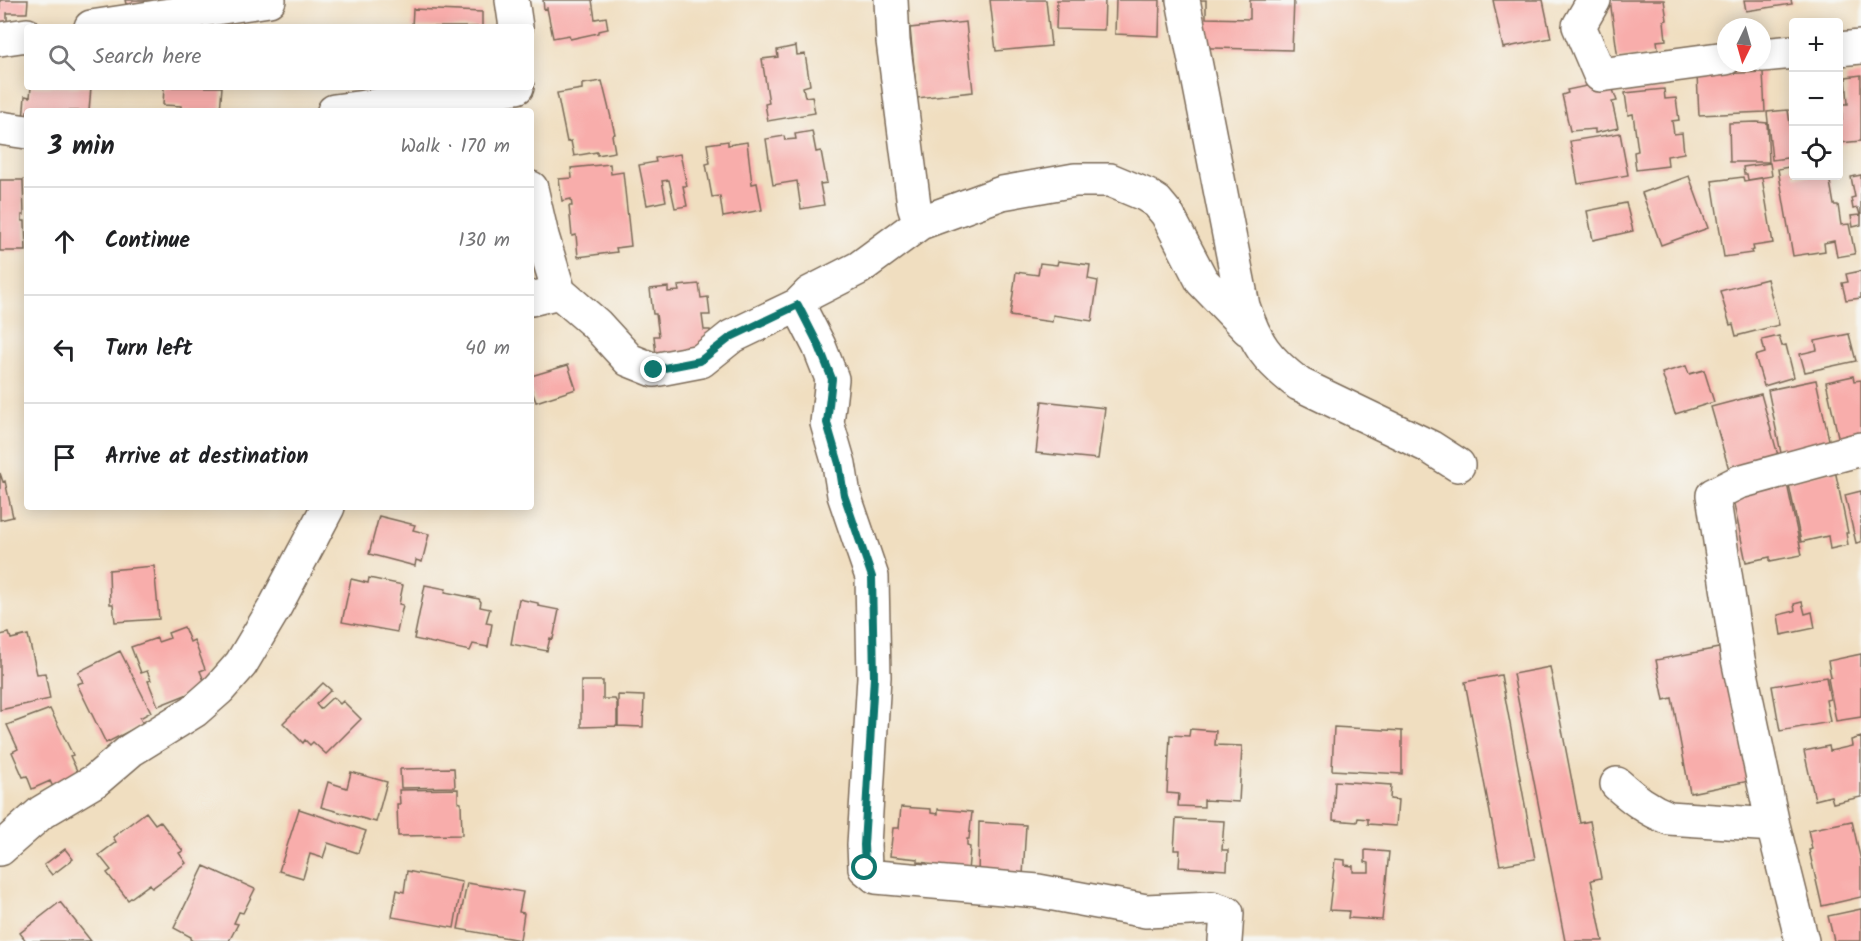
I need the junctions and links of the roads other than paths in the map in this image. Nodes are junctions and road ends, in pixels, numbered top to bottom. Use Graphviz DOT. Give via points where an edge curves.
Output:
graph roads {
  1 [pos="269,0"];
  2 [pos="512,0"];
  3 [pos="891,0"];
  4 [pos="1183,0"];
  5 [pos="1594,0"];
  6 [pos="111,24"];
  7 [pos="516,24"];
  8 [pos="24,35"];
  9 [pos="0,39"];
  10 [pos="1861,47"];
  11 [pos="1843,49"];
  12 [pos="1789,52"];
  13 [pos="1771,54"];
  14 [pos="1717,59"];
  15 [pos="494,90"];
  16 [pos="517,90"];
  17 [pos="357,108"];
  18 [pos="520,108"];
  19 [pos="0,128"];
  20 [pos="24,132"];
  21 [pos="534,201"];
  22 [pos="920,222"];
  23 [pos="545,296"];
  24 [pos="798,305"];
  25 [pos="1252,332"];
  26 [pos="1861,449"];
  27 [pos="1458,465"];
  28 [pos="326,510"];
  29 [pos="1617,784"];
  30 [pos="1773,825"];
  31 [pos="0,849"];
  32 [pos="1226,941"];
  33 [pos="1802,941"];
  1 -- 6 [label="street"];
  2 -- 7 [label="street"];
  3 -- 22 [label="street" via="892,41 914,204"];
  4 -- 25 [label="street" via="1243,306"];
  5 -- 14 [label="street" via="1579,26 1600,75"];
  8 -- 9 [label="street"];
  10 -- 11 [label="street"];
  12 -- 13 [label="street"];
  15 -- 17 [label="street"];
  16 -- 18 [label="street"];
  19 -- 20 [label="street"];
  21 -- 23 [label="street" via="542,236"];
  22 -- 24 [label="street" via="859,268 810,293"];
  22 -- 25 [label="street" via="1002,193 1075,180 1110,180 1156,202 1167,214 1202,281"];
  23 -- 24 [label="street" via="596,324 628,360 654,370 700,361 731,337"];
  24 -- 32 [label="street" via="832,379 827,423 844,495 872,577 874,677 865,868 876,877 1038,891 1146,911 1212,908 1227,913"];
  25 -- 27 [label="street" via="1280,370 1299,384 1430,447"];
  26 -- 30 [label="street" via="1739,482 1713,495 1738,659"];
  28 -- 31 [label="street" via="270,616 241,664 219,689 194,711 131,750 96,780 42,812"];
  29 -- 30 [label="street" via="1645,806 1669,818"];
  30 -- 33 [label="street"];
}
